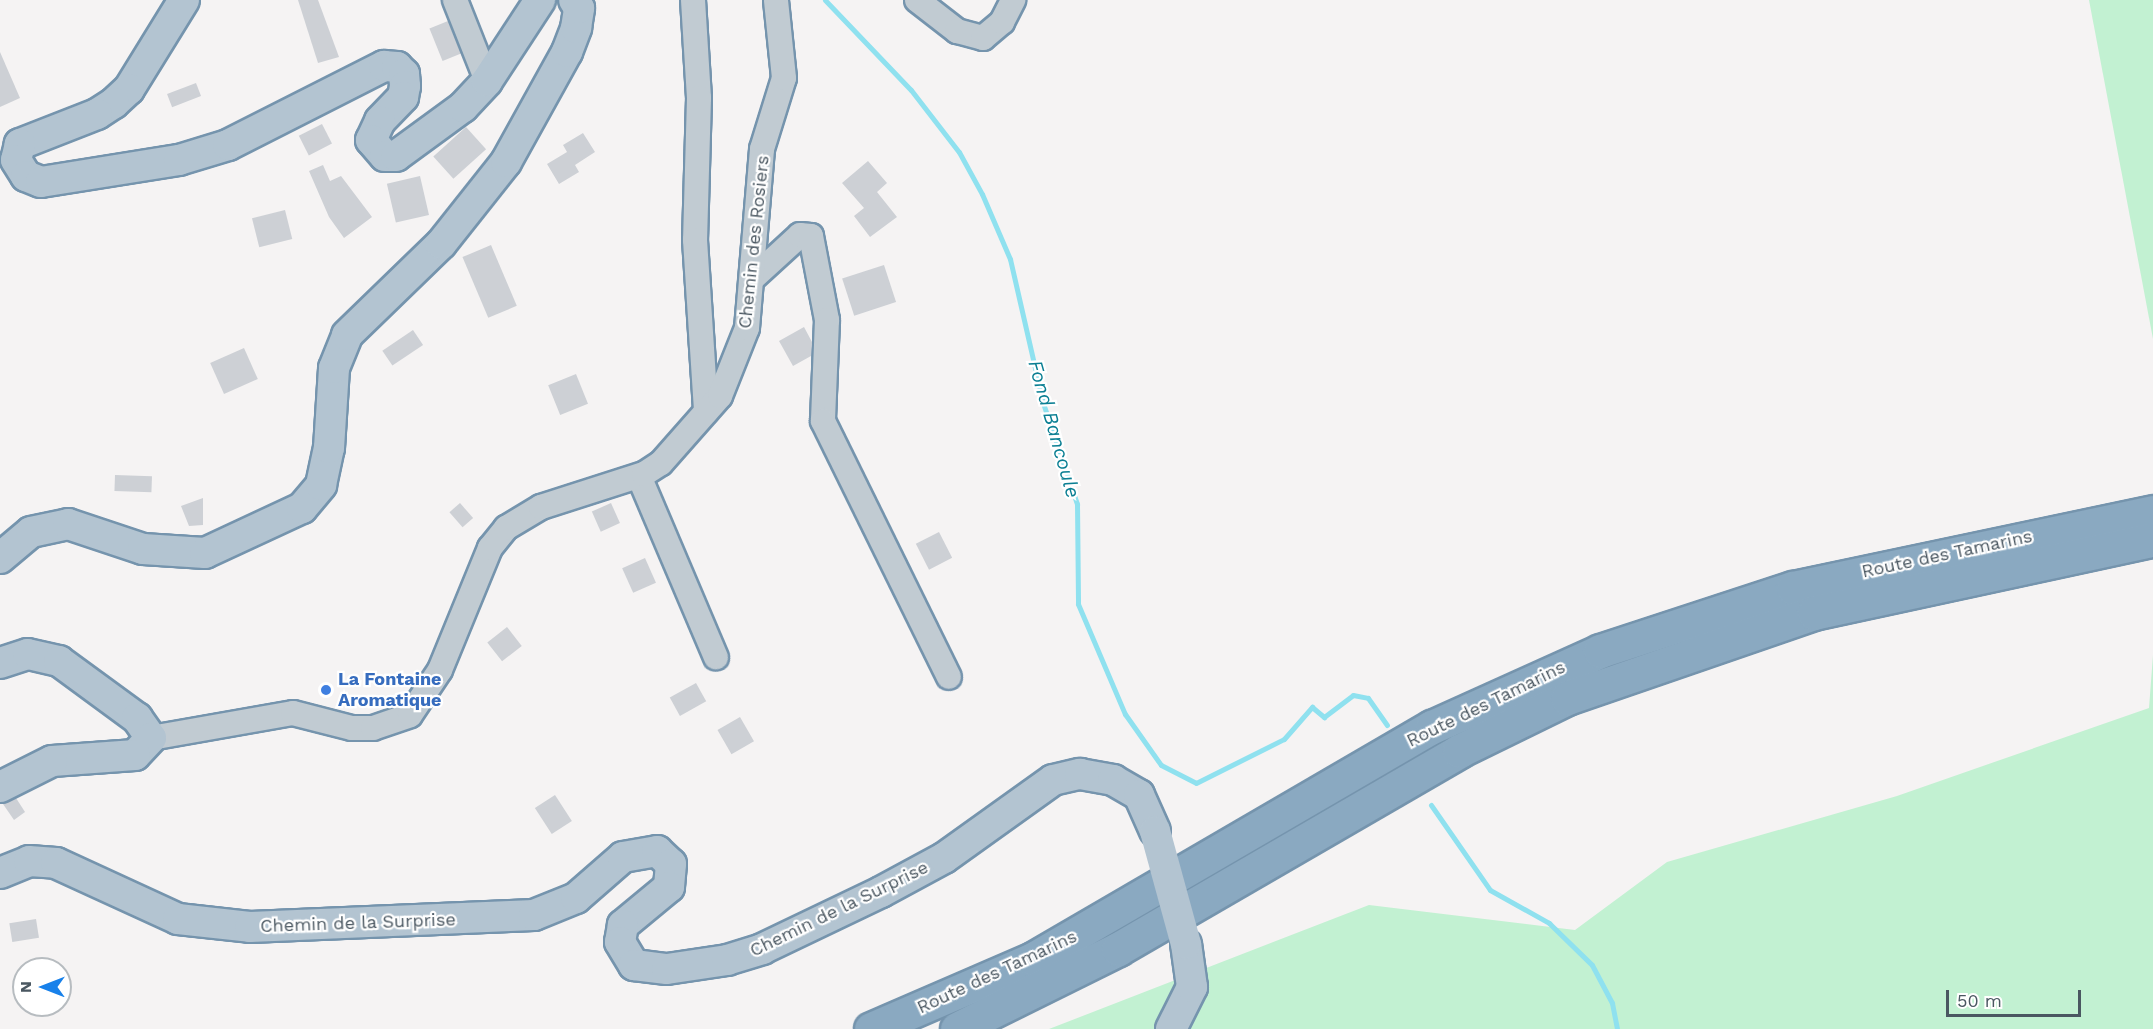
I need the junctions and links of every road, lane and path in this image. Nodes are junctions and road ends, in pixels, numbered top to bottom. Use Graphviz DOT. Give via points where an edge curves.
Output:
graph roads {
  1 [pos="184,0"];
  2 [pos="454,0"];
  3 [pos="540,0"];
  4 [pos="574,0"];
  5 [pos="693,0"];
  6 [pos="776,0"];
  7 [pos="917,0"];
  8 [pos="1013,0"];
  9 [pos="487,81"];
  10 [pos="13,173"];
  11 [pos="752,279"];
  12 [pos="706,412"];
  13 [pos="639,476"];
  14 [pos="2153,512"];
  15 [pos="2153,540"];
  16 [pos="2057,544"];
  17 [pos="0,558"];
  18 [pos="716,657"];
  19 [pos="0,663"];
  20 [pos="949,676"];
  21 [pos="151,738"];
  22 [pos="0,787"];
  23 [pos="0,873"];
  24 [pos="871,1029"];
  25 [pos="957,1029"];
  26 [pos="1171,1029"];
  1 -- 10 [label="main road" via="129,89 97,114 20,144"];
  2 -- 9 [label="street"];
  3 -- 9 [label="main road"];
  4 -- 17 [label="main road" via="579,8 567,52 506,162 441,244 347,335 334,368 329,448 321,485 302,508 205,553 142,549 68,524 31,531"];
  5 -- 12 [label="street" via="699,98 694,240"];
  6 -- 11 [label="street, Chemin des Rosiers" via="776,35 785,62 784,78 762,149"];
  7 -- 8 [label="street" via="957,31 983,38 1002,22"];
  9 -- 10 [label="main road" via="463,107 396,156 385,156 371,140 380,121 403,97 405,86 404,74 397,67 384,66 228,145 179,160 41,182"];
  11 -- 12 [label="street, Chemin des Rosiers" via="741,349 720,396"];
  11 -- 20 [label="street" via="800,235 811,236 827,320 823,421"];
  12 -- 13 [label="street, Chemin des Rosiers" via="661,463"];
  13 -- 18 [label="street"];
  13 -- 21 [label="street, Chemin des Rosiers" via="541,507 506,528 480,568 440,670 410,715 373,728 352,728 293,713"];
  14 -- 16 [label="highway, Route des Tamarins"];
  15 -- 16 [label="highway, Route des Tamarins"];
  16 -- 24 [label="highway, Route des Tamarins" via="1793,588 1600,651 1432,727 1033,959"];
  16 -- 25 [label="highway, Route des Tamarins" via="1814,613 1567,698 1459,751 1118,950"];
  19 -- 21 [label="main road" via="28,654 59,661 137,718"];
  21 -- 22 [label="main road" via="135,755 52,761"];
  23 -- 26 [label="main road, Chemin de la Surprise, bridge" via="29,861 56,863 97,877 131,900 178,919 250,927 534,915 576,898 623,857 657,851 671,864 669,887 623,925 620,942 634,964 667,969 718,962 762,949 944,858 1053,780 1080,774 1113,780 1139,795 1155,831 1186,944 1192,987"];
}
